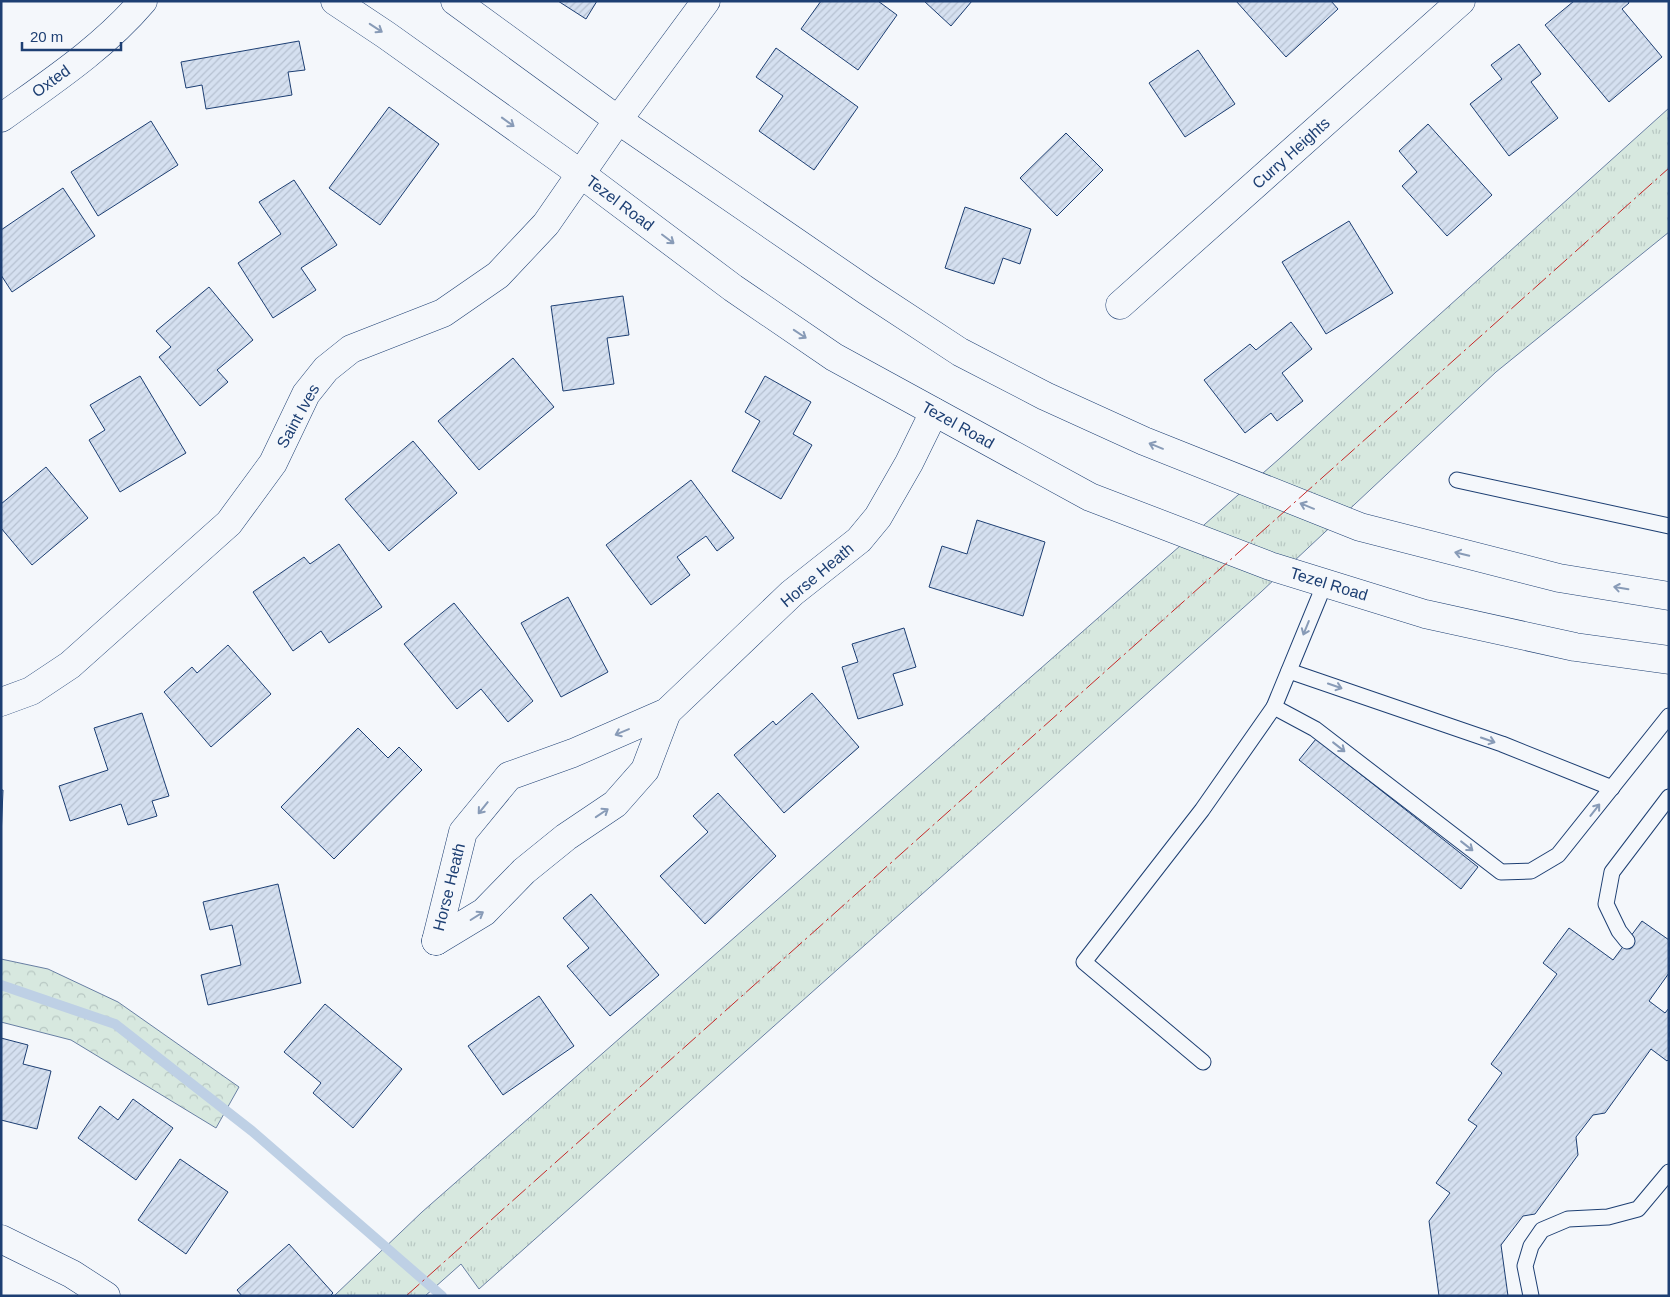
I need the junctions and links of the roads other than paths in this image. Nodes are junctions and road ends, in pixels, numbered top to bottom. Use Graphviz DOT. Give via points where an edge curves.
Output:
graph roads {
  1 [pos="143,1"];
  2 [pos="335,1"];
  3 [pos="455,1"];
  4 [pos="706,1"];
  5 [pos="1460,2"];
  6 [pos="1,118"];
  7 [pos="618,120"];
  8 [pos="581,174"];
  9 [pos="1120,305"];
  10 [pos="934,412"];
  11 [pos="1457,480"];
  12 [pos="1669,526"];
  13 [pos="1325,583"];
  14 [pos="1669,596"];
  15 [pos="1669,660"];
  16 [pos="1289,671"];
  17 [pos="1,702"];
  18 [pos="1274,707"];
  19 [pos="667,712"];
  20 [pos="1669,716"];
  21 [pos="1612,788"];
  22 [pos="1669,798"];
  23 [pos="1627,941"];
  24 [pos="1204,1062"];
  25 [pos="1669,1172"];
  26 [pos="1,1239"];
  27 [pos="106,1296"];
  28 [pos="1531,1296"];
  1 -- 6 [label="street, Oxted" via="121,27 97,47"];
  2 -- 8 [label="street, Tezel Road, one-way"];
  3 -- 7 [label="street"];
  4 -- 7 [label="street, Saint Ives"];
  5 -- 9 [label="street, Curry Heights"];
  7 -- 8 [label="street, Saint Ives"];
  14 -- 7 [label="street, one-way" via="1559,578 1360,527 1144,441 960,352"];
  8 -- 10 [label="street, Tezel Road, one-way" via="733,288 834,357"];
  8 -- 17 [label="street, Saint Ives" via="546,224 498,275 443,313 352,349 326,369 306,394 273,463 230,523 70,665 31,691"];
  10 -- 13 [label="street, Tezel Road" via="1090,497"];
  10 -- 19 [label="street, Horse Heath" via="878,517 859,540 792,593"];
  11 -- 12 [label="lane"];
  13 -- 15 [label="street, Tezel Road" via="1425,614 1575,647"];
  13 -- 16 [label="lane, one-way"];
  16 -- 18 [label="lane"];
  16 -- 21 [label="lane, one-way" via="1502,744"];
  18 -- 21 [label="lane, one-way" via="1315,729 1501,872 1531,871 1558,855"];
  18 -- 24 [label="lane" via="1202,810 1084,962"];
  19 -- 19 [label="street, Horse Heath, one-way" via="573,753 509,776 463,832 436,941 484,912 545,854 615,804 645,770"];
  20 -- 21 [label="lane"];
  22 -- 23 [label="lane" via="1612,872 1606,904"];
  25 -- 28 [label="lane" via="1638,1210 1608,1217 1568,1218 1542,1230 1531,1246 1526,1266"];
  26 -- 27 [label="street" via="72,1274"];
}
